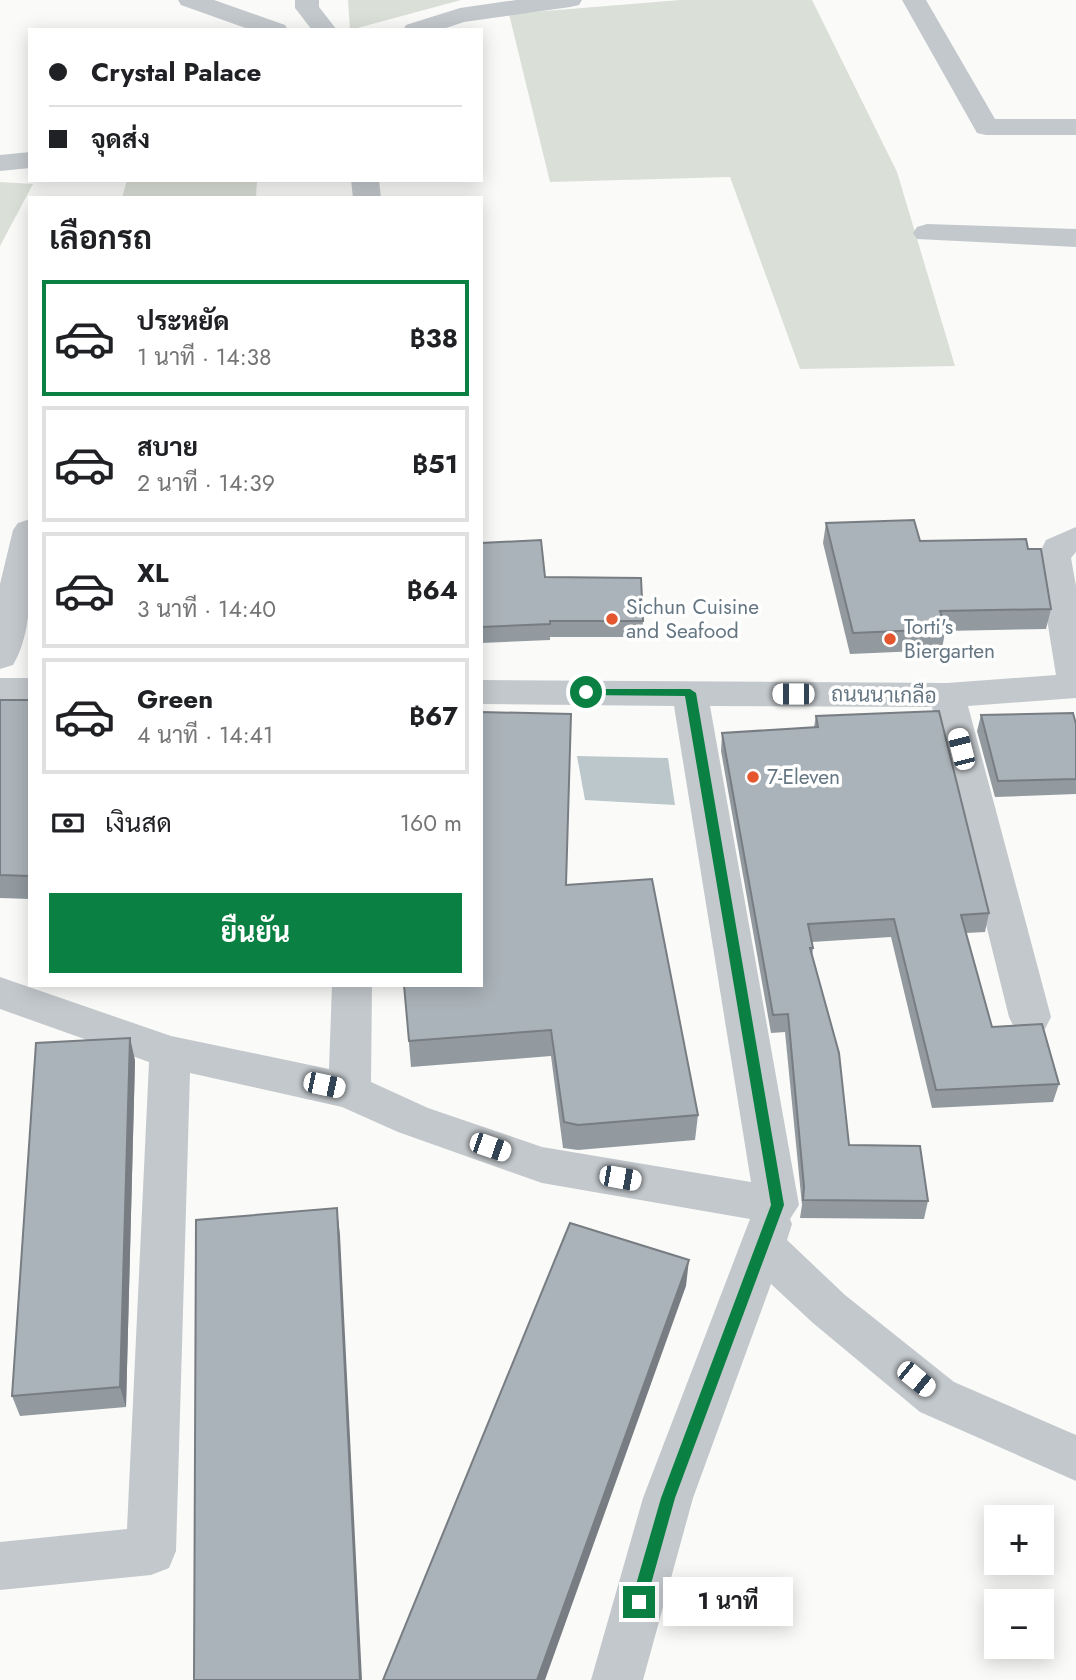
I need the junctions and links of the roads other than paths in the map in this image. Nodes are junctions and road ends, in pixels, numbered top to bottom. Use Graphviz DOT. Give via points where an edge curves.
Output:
graph roads {
  1 [pos="190,0"];
  2 [pos="307,0"];
  3 [pos="570,0"];
  4 [pos="914,0"];
  5 [pos="270,28"];
  6 [pos="323,28"];
  7 [pos="421,28"];
  8 [pos="1076,127"];
  9 [pos="28,160"];
  10 [pos="0,163"];
  11 [pos="927,233"];
  12 [pos="1076,239"];
  13 [pos="28,538"];
  14 [pos="1076,538"];
  15 [pos="0,657"];
  16 [pos="1076,686"];
  17 [pos="0,690"];
  18 [pos="28,690"];
  19 [pos="483,692"];
  20 [pos="690,693"];
  21 [pos="947,695"];
  22 [pos="352,987"];
  23 [pos="0,993"];
  24 [pos="1030,1017"];
  25 [pos="170,1052"];
  26 [pos="350,1091"];
  27 [pos="770,1226"];
  28 [pos="1076,1458"];
  29 [pos="0,1566"];
  30 [pos="617,1680"];
  1 -- 5 [label="street"];
  2 -- 6 [label="street" via="307,8"];
  3 -- 7 [label="street" via="460,15"];
  4 -- 8 [label="street" via="986,127"];
  9 -- 10 [label="street"];
  11 -- 12 [label="street"];
  13 -- 15 [label="street"];
  14 -- 16 [label="street" via="1058,548 1054,558"];
  16 -- 21 [label="street, ถนนนาเกลือ"];
  17 -- 18 [label="street"];
  19 -- 20 [label="street, ถนนนาเกลือ"];
  20 -- 21 [label="street, ถนนนาเกลือ"];
  20 -- 27 [label="street"];
  21 -- 24 [label="street"];
  22 -- 26 [label="street"];
  23 -- 25 [label="street"];
  25 -- 26 [label="street"];
  25 -- 29 [label="street" via="151,1551"];
  26 -- 27 [label="street" via="412,1120 542,1165"];
  27 -- 28 [label="street" via="829,1309 937,1397"];
  27 -- 30 [label="street" via="668,1498"];
}
